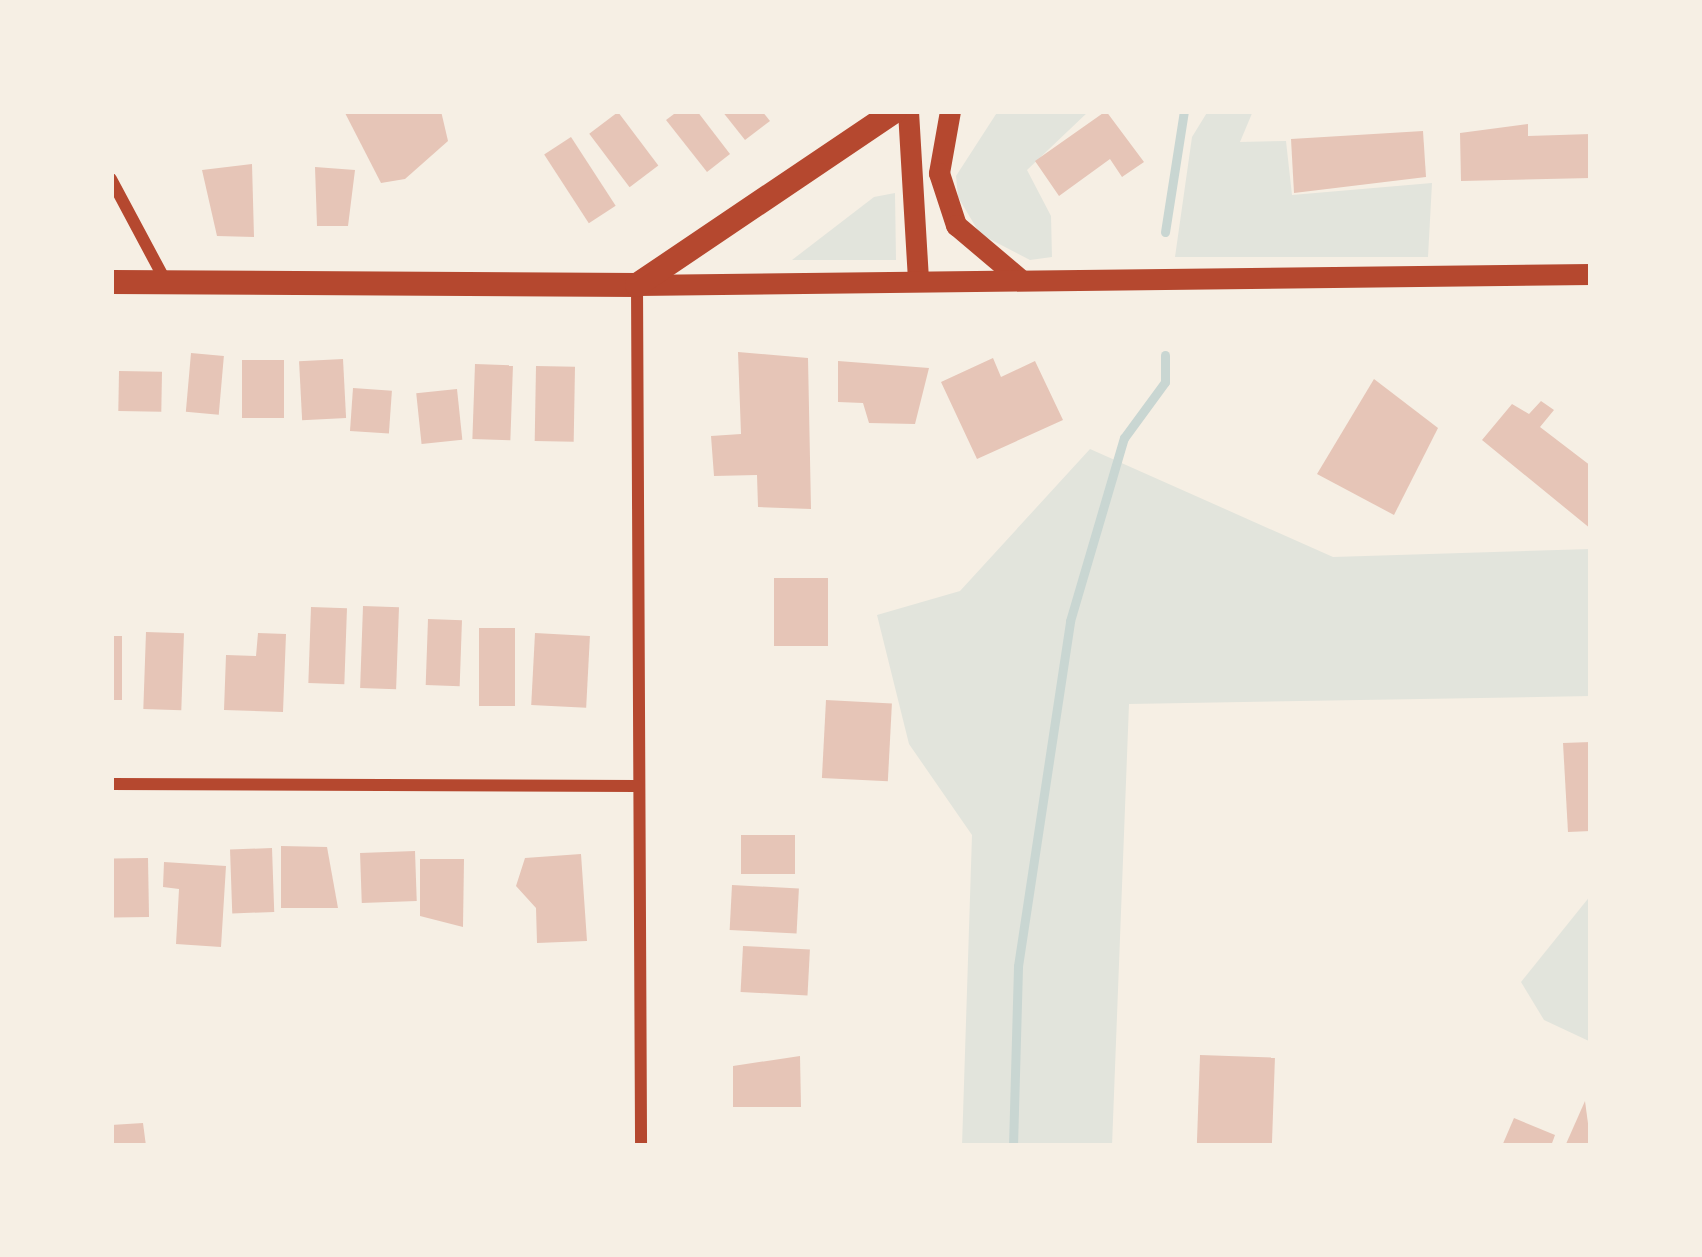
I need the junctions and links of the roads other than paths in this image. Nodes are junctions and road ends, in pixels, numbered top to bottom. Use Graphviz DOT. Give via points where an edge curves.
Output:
graph roads {
  1 [pos="895,111"];
  2 [pos="908,111"];
  3 [pos="950,111"];
  4 [pos="111,179"];
  5 [pos="1591,274"];
  6 [pos="1020,279"];
  7 [pos="918,280"];
  8 [pos="165,281"];
  9 [pos="111,282"];
  10 [pos="637,285"];
  11 [pos="111,784"];
  12 [pos="637,786"];
  13 [pos="641,1146"];
  1 -- 10 [label="main road"];
  2 -- 7 [label="street"];
  3 -- 6 [label="street" via="939,173 956,225"];
  4 -- 8 [label="street"];
  5 -- 6 [label="street"];
  6 -- 7 [label="street"];
  7 -- 10 [label="street"];
  8 -- 9 [label="main road"];
  8 -- 10 [label="main road"];
  10 -- 12 [label="street"];
  11 -- 12 [label="street"];
  12 -- 13 [label="street"];
}
